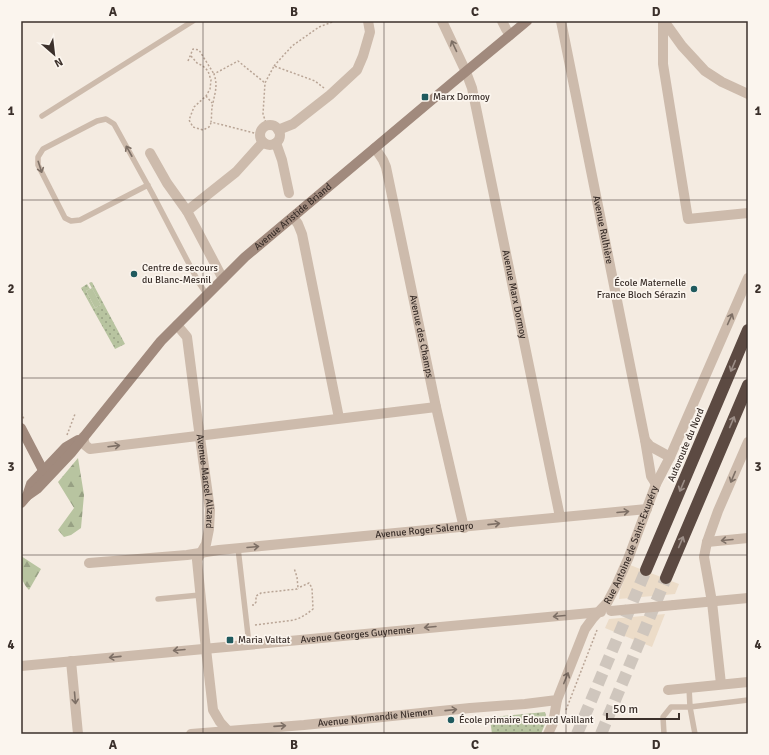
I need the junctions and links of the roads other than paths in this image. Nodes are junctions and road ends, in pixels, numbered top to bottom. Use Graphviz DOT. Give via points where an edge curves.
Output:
graph roads {
  1 [pos="193,21"];
  2 [pos="368,21"];
  3 [pos="442,21"];
  4 [pos="502,21"];
  5 [pos="527,21"];
  6 [pos="561,21"];
  7 [pos="664,21"];
  8 [pos="510,35"];
  9 [pos="466,72"];
  10 [pos="748,94"];
  11 [pos="42,116"];
  12 [pos="278,130"];
  13 [pos="261,138"];
  14 [pos="276,142"];
  15 [pos="375,148"];
  16 [pos="150,153"];
  17 [pos="148,185"];
  18 [pos="290,193"];
  19 [pos="187,211"];
  20 [pos="748,213"];
  21 [pos="293,217"];
  22 [pos="748,278"];
  23 [pos="223,279"];
  24 [pos="207,295"];
  25 [pos="177,325"];
  26 [pos="748,330"];
  27 [pos="748,385"];
  28 [pos="436,407"];
  29 [pos="340,418"];
  30 [pos="21,428"];
  31 [pos="200,436"];
  32 [pos="83,437"];
  33 [pos="645,440"];
  34 [pos="748,442"];
  35 [pos="670,457"];
  36 [pos="45,474"];
  37 [pos="656,484"];
  38 [pos="24,499"];
  39 [pos="647,509"];
  40 [pos="560,517"];
  41 [pos="464,528"];
  42 [pos="748,538"];
  43 [pos="707,542"];
  44 [pos="238,548"];
  45 [pos="200,552"];
  46 [pos="89,563"];
  47 [pos="646,570"];
  48 [pos="666,578"];
  49 [pos="200,595"];
  50 [pos="158,598"];
  51 [pos="748,598"];
  52 [pos="712,602"];
  53 [pos="598,612"];
  54 [pos="249,644"];
  55 [pos="206,648"];
  56 [pos="71,661"];
  57 [pos="21,666"];
  58 [pos="748,682"];
  59 [pos="721,684"];
  60 [pos="689,688"];
  61 [pos="668,690"];
  62 [pos="557,700"];
  63 [pos="748,700"];
  64 [pos="690,706"];
  65 [pos="229,732"];
  66 [pos="78,734"];
  67 [pos="191,734"];
  68 [pos="548,734"];
  69 [pos="664,734"];
  70 [pos="695,734"];
  1 -- 11 [label="lane"];
  2 -- 12 [label="street" via="370,32 364,56 356,70 330,95 293,124"];
  9 -- 3 [label="street, Avenue Marx Dormoy, one-way"];
  4 -- 8 [label="street"];
  5 -- 8 [label="street, Avenue Aristide Briand"];
  6 -- 33 [label="street, Avenue Rulhière"];
  7 -- 10 [label="street" via="705,71"];
  7 -- 20 [label="street" via="663,64 688,219"];
  8 -- 9 [label="street, Avenue Aristide Briand"];
  9 -- 15 [label="street, Avenue Aristide Briand"];
  9 -- 40 [label="street, Avenue Marx Dormoy" via="472,88"];
  12 -- 13 [label="street" via="273,126 267,126 263,128"];
  12 -- 14 [label="street" via="279,138"];
  13 -- 14 [label="street" via="266,144"];
  13 -- 19 [label="street" via="236,172"];
  14 -- 18 [label="street"];
  15 -- 21 [label="street, Avenue Aristide Briand"];
  15 -- 28 [label="street, Avenue des Champs" via="386,167"];
  16 -- 19 [label="street"];
  17 -- 17 [label="lane, one-way" via="114,124 106,119 97,121 43,149 38,157 38,166 65,218 72,221 80,220"];
  17 -- 24 [label="lane"];
  19 -- 23 [label="street"];
  21 -- 23 [label="street, Avenue Aristide Briand"];
  21 -- 29 [label="street" via="302,234"];
  35 -- 22 [label="street, Rue Antoine de Saint-Exupéry, one-way"];
  23 -- 24 [label="street, Avenue Aristide Briand"];
  24 -- 25 [label="street, Avenue Aristide Briand"];
  25 -- 31 [label="street, Avenue Marcel Alizard" via="187,337"];
  25 -- 32 [label="street, Avenue Aristide Briand"];
  26 -- 47 [label="highway, Autoroute du Nord, one-way"];
  48 -- 27 [label="highway, one-way"];
  28 -- 29 [label="street"];
  28 -- 41 [label="street, Avenue des Champs"];
  29 -- 31 [label="street"];
  30 -- 36 [label="street"];
  32 -- 31 [label="street, one-way" via="85,445 90,449"];
  31 -- 45 [label="street, Avenue Marcel Alizard" via="210,510 206,544"];
  32 -- 36 [label="street, Avenue Aristide Briand" via="71,453"];
  32 -- 36 [label="street, Avenue Aristide Briand" via="66,447"];
  33 -- 35 [label="street" via="650,446"];
  33 -- 37 [label="street, Avenue Rulhière" via="651,476"];
  34 -- 43 [label="street, one-way"];
  35 -- 37 [label="street, Rue Antoine de Saint-Exupéry"];
  36 -- 38 [label="street, Avenue Aristide Briand" via="31,484"];
  37 -- 39 [label="street, Rue Antoine de Saint-Exupéry"];
  40 -- 39 [label="street, Avenue Roger Salengro, one-way"];
  39 -- 53 [label="street, Rue Antoine de Saint-Exupéry" via="616,586 607,603"];
  41 -- 40 [label="street, Avenue Roger Salengro, one-way"];
  44 -- 41 [label="street, Avenue Roger Salengro, one-way"];
  42 -- 43 [label="street, one-way"];
  43 -- 52 [label="street" via="704,557"];
  44 -- 45 [label="street, Avenue Roger Salengro"];
  44 -- 54 [label="lane"];
  45 -- 46 [label="street, Avenue Roger Salengro"];
  45 -- 49 [label="street, Avenue Marcel Alizard" via="197,560"];
  49 -- 50 [label="lane"];
  49 -- 55 [label="street, Avenue Marcel Alizard"];
  51 -- 52 [label="street, Avenue Georges Guynemer"];
  52 -- 53 [label="street, Avenue Georges Guynemer, bridge"];
  52 -- 59 [label="street"];
  53 -- 54 [label="street, Avenue Georges Guynemer, one-way"];
  62 -- 53 [label="street, one-way" via="585,630"];
  54 -- 55 [label="street, Avenue Georges Guynemer"];
  55 -- 56 [label="street, Avenue Georges Guynemer, one-way"];
  55 -- 65 [label="street, Avenue Marcel Alizard" via="213,710"];
  56 -- 57 [label="street, Avenue Georges Guynemer"];
  56 -- 66 [label="street, one-way"];
  58 -- 59 [label="street"];
  59 -- 60 [label="street"];
  60 -- 61 [label="street"];
  60 -- 64 [label="lane"];
  65 -- 62 [label="street, Avenue Normandie Niemen, one-way"];
  62 -- 68 [label="street" via="553,724"];
  63 -- 64 [label="lane"];
  64 -- 69 [label="lane" via="671,707 663,717"];
  64 -- 70 [label="lane"];
  65 -- 67 [label="street, Avenue Normandie Niemen"];
}
